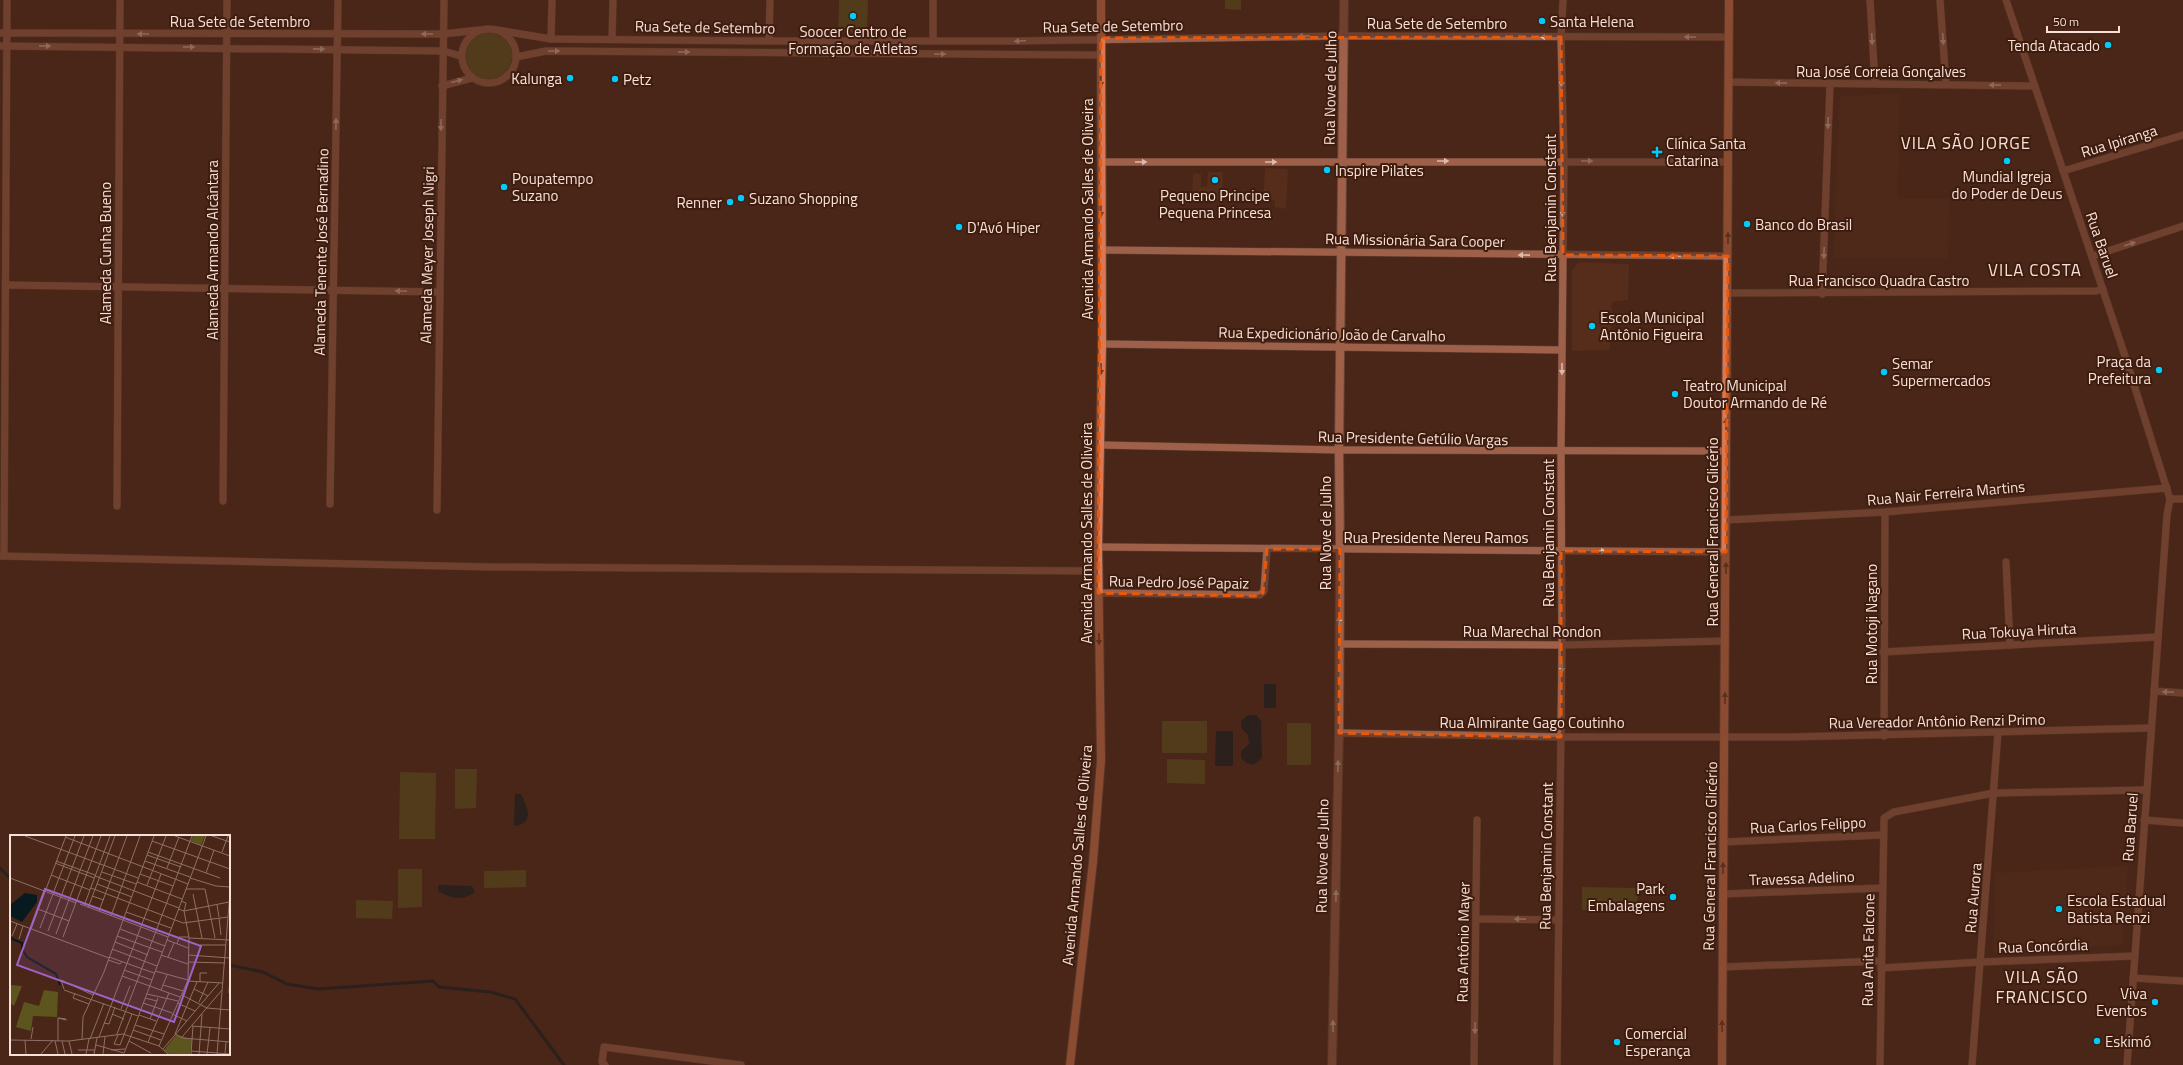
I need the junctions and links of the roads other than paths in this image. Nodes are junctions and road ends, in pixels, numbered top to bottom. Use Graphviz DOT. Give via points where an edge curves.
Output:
graph roads {
  1 [pos="7,0"];
  2 [pos="120,0"];
  3 [pos="227,0"];
  4 [pos="338,0"];
  5 [pos="444,0"];
  6 [pos="552,0"];
  7 [pos="613,0"];
  8 [pos="770,0"];
  9 [pos="933,0"];
  10 [pos="1101,0"];
  11 [pos="1344,0"];
  12 [pos="1563,0"];
  13 [pos="1729,0"];
  14 [pos="1870,0"];
  15 [pos="1940,0"];
  16 [pos="2006,0"];
  17 [pos="479,30"];
  18 [pos="497,30"];
  19 [pos="3,33"];
  20 [pos="119,34"];
  21 [pos="226,34"];
  22 [pos="443,34"];
  23 [pos="337,35"];
  24 [pos="1345,36"];
  25 [pos="1561,37"];
  26 [pos="1729,37"];
  27 [pos="1101,38"];
  28 [pos="551,39"];
  29 [pos="612,39"];
  30 [pos="769,41"];
  31 [pos="933,41"];
  32 [pos="3,46"];
  33 [pos="119,46"];
  34 [pos="226,47"];
  35 [pos="337,49"];
  36 [pos="443,50"];
  37 [pos="1101,55"];
  38 [pos="461,56"];
  39 [pos="516,57"];
  40 [pos="472,78"];
  41 [pos="1729,82"];
  42 [pos="1875,83"];
  43 [pos="1830,84"];
  44 [pos="1946,84"];
  45 [pos="442,86"];
  46 [pos="2034,86"];
  47 [pos="2183,135"];
  48 [pos="1564,161"];
  49 [pos="1102,162"];
  50 [pos="1342,162"];
  51 [pos="1728,162"];
  52 [pos="2063,171"];
  53 [pos="2183,226"];
  54 [pos="1101,250"];
  55 [pos="1341,252"];
  56 [pos="1563,255"];
  57 [pos="1728,256"];
  58 [pos="2092,256"];
  59 [pos="6,285"];
  60 [pos="118,286"];
  61 [pos="225,288"];
  62 [pos="333,289"];
  63 [pos="2103,289"];
  64 [pos="440,292"];
  65 [pos="1727,293"];
  66 [pos="1822,294"];
  67 [pos="1102,344"];
  68 [pos="1340,346"];
  69 [pos="1562,350"];
  70 [pos="1100,445"];
  71 [pos="1339,450"];
  72 [pos="1726,450"];
  73 [pos="1561,452"];
  74 [pos="2167,488"];
  75 [pos="2170,499"];
  76 [pos="2183,499"];
  77 [pos="223,501"];
  78 [pos="330,504"];
  79 [pos="117,506"];
  80 [pos="437,510"];
  81 [pos="1885,512"];
  82 [pos="1726,520"];
  83 [pos="1098,547"];
  84 [pos="1267,549"];
  85 [pos="1340,549"];
  86 [pos="1561,551"];
  87 [pos="1726,552"];
  88 [pos="2,556"];
  89 [pos="2006,562"];
  90 [pos="1098,571"];
  91 [pos="1098,593"];
  92 [pos="2157,637"];
  93 [pos="1725,641"];
  94 [pos="1339,644"];
  95 [pos="1562,644"];
  96 [pos="2010,645"];
  97 [pos="1883,652"];
  98 [pos="2154,691"];
  99 [pos="2183,693"];
  100 [pos="2151,728"];
  101 [pos="1339,733"];
  102 [pos="1998,733"];
  103 [pos="1884,736"];
  104 [pos="1725,737"];
  105 [pos="1561,738"];
  106 [pos="2145,790"];
  107 [pos="1994,793"];
  108 [pos="1477,820"];
  109 [pos="2144,820"];
  110 [pos="2183,823"];
  111 [pos="1882,835"];
  112 [pos="1724,842"];
  113 [pos="1882,888"];
  114 [pos="1723,894"];
  115 [pos="1476,918"];
  116 [pos="1558,920"];
  117 [pos="2134,956"];
  118 [pos="1981,962"];
  119 [pos="1881,964"];
  120 [pos="1723,967"];
  121 [pos="2133,978"];
  122 [pos="2183,981"];
  123 [pos="605,1065"];
  124 [pos="741,1065"];
  125 [pos="1070,1065"];
  126 [pos="1332,1065"];
  127 [pos="1474,1065"];
  128 [pos="1557,1065"];
  129 [pos="1722,1065"];
  130 [pos="1880,1065"];
  131 [pos="1972,1065"];
  132 [pos="2127,1065"];
  1 -- 19 [label="street"];
  2 -- 20 [label="street, Alameda Cunha Bueno"];
  3 -- 21 [label="street, Alameda Armando Alcântara"];
  4 -- 23 [label="street, Alameda Tenente José Bernadino"];
  5 -- 22 [label="street, Alameda Meyer Joseph Nigri"];
  6 -- 28 [label="street"];
  7 -- 29 [label="street"];
  8 -- 30 [label="street"];
  9 -- 31 [label="street"];
  10 -- 27 [label="main road, Avenida Armando Salles de Oliveira"];
  11 -- 24 [label="street, Rua Nove de Julho"];
  12 -- 25 [label="street, Rua Benjamin Constant"];
  13 -- 26 [label="main road, Rua General Francisco Glicério"];
  14 -- 42 [label="street, one-way"];
  15 -- 44 [label="street, one-way"];
  16 -- 46 [label="street, Rua Baruel"];
  17 -- 18 [label="street"];
  17 -- 22 [label="street, Rua Sete de Setembro"];
  17 -- 38 [label="street" via="466,40"];
  18 -- 28 [label="street, Rua Sete de Setembro"];
  18 -- 39 [label="street" via="512,40"];
  19 -- 20 [label="street, Rua Sete de Setembro"];
  19 -- 32 [label="street"];
  21 -- 20 [label="street, Rua Sete de Setembro, one-way"];
  20 -- 33 [label="street, Alameda Cunha Bueno"];
  21 -- 23 [label="street, Rua Sete de Setembro"];
  21 -- 34 [label="street, Alameda Armando Alcântara"];
  22 -- 23 [label="street, Rua Sete de Setembro, one-way"];
  22 -- 36 [label="street, Alameda Meyer Joseph Nigri"];
  23 -- 35 [label="street, Alameda Tenente José Bernadino"];
  25 -- 24 [label="street, Rua Sete de Setembro, one-way"];
  24 -- 27 [label="street, Rua Sete de Setembro, one-way"];
  24 -- 50 [label="street, Rua Nove de Julho"];
  26 -- 25 [label="street, Rua Sete de Setembro, one-way"];
  25 -- 48 [label="street, Rua Benjamin Constant, one-way"];
  26 -- 41 [label="main road, Rua General Francisco Glicério"];
  27 -- 31 [label="street, Rua Sete de Setembro, one-way"];
  27 -- 37 [label="main road, Avenida Armando Salles de Oliveira"];
  28 -- 29 [label="street, Rua Sete de Setembro"];
  29 -- 30 [label="street, Rua Sete de Setembro"];
  30 -- 31 [label="street, Rua Sete de Setembro"];
  32 -- 33 [label="street, Rua Sete de Setembro, one-way"];
  32 -- 59 [label="street"];
  33 -- 34 [label="street, Rua Sete de Setembro, one-way"];
  33 -- 60 [label="street, Alameda Cunha Bueno"];
  34 -- 35 [label="street, Rua Sete de Setembro, one-way"];
  34 -- 61 [label="street, Alameda Armando Alcântara"];
  35 -- 36 [label="street, Rua Sete de Setembro"];
  62 -- 35 [label="street, Alameda Tenente José Bernadino, one-way"];
  36 -- 38 [label="street, Rua Sete de Setembro"];
  36 -- 45 [label="street, Alameda Meyer Joseph Nigri"];
  39 -- 37 [label="street, Rua Sete de Setembro, one-way" via="546,51"];
  37 -- 49 [label="main road, Avenida Armando Salles de Oliveira, one-way"];
  38 -- 40 [label="street" via="464,68"];
  39 -- 40 [label="street" via="514,66 502,80 485,83"];
  45 -- 40 [label="street, one-way"];
  43 -- 41 [label="street, Rua José Correia Gonçalves, one-way"];
  41 -- 51 [label="main road, Rua General Francisco Glicério"];
  42 -- 43 [label="street, Rua José Correia Gonçalves"];
  42 -- 44 [label="street, Rua José Correia Gonçalves"];
  43 -- 66 [label="street, one-way"];
  46 -- 44 [label="street, Rua José Correia Gonçalves, one-way"];
  45 -- 64 [label="street, Alameda Meyer Joseph Nigri, one-way"];
  46 -- 52 [label="street, Rua Baruel"];
  47 -- 52 [label="street, Rua Ipiranga"];
  50 -- 48 [label="street, one-way"];
  48 -- 51 [label="street, one-way"];
  48 -- 56 [label="street, Rua Benjamin Constant, one-way"];
  49 -- 50 [label="street, one-way"];
  49 -- 54 [label="main road, Avenida Armando Salles de Oliveira, one-way"];
  50 -- 55 [label="street, Rua Nove de Julho"];
  57 -- 51 [label="main road, Rua General Francisco Glicério, one-way"];
  52 -- 58 [label="street, Rua Baruel"];
  58 -- 53 [label="street, one-way"];
  54 -- 55 [label="street, Rua Missionária Sara Cooper"];
  54 -- 67 [label="main road, Avenida Armando Salles de Oliveira"];
  56 -- 55 [label="street, Rua Missionária Sara Cooper, one-way"];
  55 -- 68 [label="street, Rua Nove de Julho"];
  57 -- 56 [label="street, Rua Missionária Sara Cooper, one-way"];
  56 -- 69 [label="street, Rua Benjamin Constant"];
  57 -- 65 [label="main road, Rua General Francisco Glicério"];
  58 -- 63 [label="street, Rua Baruel"];
  59 -- 60 [label="street"];
  59 -- 88 [label="street"];
  60 -- 61 [label="street"];
  60 -- 79 [label="street, Alameda Cunha Bueno"];
  61 -- 62 [label="street"];
  61 -- 77 [label="street, Alameda Armando Alcântara"];
  64 -- 62 [label="street, one-way"];
  62 -- 78 [label="street, Alameda Tenente José Bernadino"];
  63 -- 66 [label="street, Rua Francisco Quadra Castro"];
  63 -- 74 [label="street, Rua Baruel"];
  64 -- 80 [label="street, Alameda Meyer Joseph Nigri"];
  65 -- 66 [label="street, Rua Francisco Quadra Castro"];
  72 -- 65 [label="main road, Rua General Francisco Glicério, one-way"];
  67 -- 68 [label="street, Rua Expedicionário João de Carvalho"];
  67 -- 70 [label="main road, Avenida Armando Salles de Oliveira, one-way"];
  68 -- 69 [label="street, Rua Expedicionário João de Carvalho"];
  68 -- 71 [label="street, Rua Nove de Julho"];
  69 -- 73 [label="street, Rua Benjamin Constant, one-way"];
  70 -- 71 [label="street, Rua Presidente Getúlio Vargas"];
  70 -- 83 [label="main road, Avenida Armando Salles de Oliveira"];
  71 -- 73 [label="street, Rua Presidente Getúlio Vargas"];
  71 -- 85 [label="street, Rua Nove de Julho"];
  72 -- 73 [label="street, Rua Presidente Getúlio Vargas"];
  72 -- 82 [label="main road, Rua General Francisco Glicério"];
  73 -- 86 [label="street, Rua Benjamin Constant"];
  74 -- 75 [label="street, Rua Baruel"];
  74 -- 81 [label="street, Rua Nair Ferreira Martins"];
  75 -- 76 [label="street"];
  75 -- 92 [label="street, Rua Baruel"];
  81 -- 82 [label="street, Rua Nair Ferreira Martins"];
  81 -- 97 [label="street, Rua Motoji Nagano"];
  82 -- 87 [label="main road, Rua General Francisco Glicério"];
  83 -- 84 [label="street, Rua Presidente Nereu Ramos"];
  83 -- 90 [label="main road, Avenida Armando Salles de Oliveira"];
  84 -- 85 [label="street, Rua Presidente Nereu Ramos"];
  84 -- 91 [label="street, Rua Pedro José Papaiz" via="1264,591 1260,595"];
  85 -- 86 [label="street, Rua Presidente Nereu Ramos"];
  94 -- 85 [label="street, Rua Nove de Julho, one-way"];
  86 -- 87 [label="street, Rua Presidente Nereu Ramos, one-way"];
  86 -- 95 [label="street, Rua Benjamin Constant"];
  93 -- 87 [label="main road, Rua General Francisco Glicério, one-way"];
  88 -- 90 [label="street" via="491,567"];
  89 -- 96 [label="street"];
  90 -- 91 [label="main road, Avenida Armando Salles de Oliveira"];
  91 -- 125 [label="main road, Avenida Armando Salles de Oliveira, one-way" via="1102,743 1100,789"];
  92 -- 96 [label="street, Rua Tokuya Hiruta"];
  92 -- 98 [label="street, Rua Baruel"];
  93 -- 95 [label="street, Rua Marechal Rondon"];
  104 -- 93 [label="main road, Rua General Francisco Glicério, one-way"];
  94 -- 95 [label="street, Rua Marechal Rondon"];
  94 -- 101 [label="street, Rua Nove de Julho"];
  95 -- 105 [label="street, Rua Benjamin Constant, one-way"];
  96 -- 97 [label="street, Rua Tokuya Hiruta"];
  97 -- 103 [label="street, Rua Motoji Nagano"];
  99 -- 98 [label="street, one-way"];
  98 -- 100 [label="street, Rua Baruel"];
  100 -- 102 [label="street, Rua Vereador Antônio Renzi Primo"];
  100 -- 106 [label="street, Rua Baruel"];
  101 -- 105 [label="street, Rua Almirante Gago Coutinho"];
  126 -- 101 [label="street, Rua Nove de Julho, one-way"];
  102 -- 103 [label="street, Rua Vereador Antônio Renzi Primo"];
  102 -- 107 [label="street, Rua Aurora"];
  103 -- 104 [label="street, Rua Vereador Antônio Renzi Primo"];
  104 -- 105 [label="street, Rua Almirante Gago Coutinho"];
  104 -- 112 [label="main road, Rua General Francisco Glicério"];
  105 -- 116 [label="street, Rua Benjamin Constant"];
  106 -- 107 [label="street"];
  106 -- 109 [label="street, Rua Baruel"];
  107 -- 111 [label="street, Rua Carlos Felippo" via="1894,812 1884,818"];
  107 -- 118 [label="street, Rua Aurora"];
  108 -- 115 [label="street, Rua Antônio Mayer"];
  109 -- 110 [label="street"];
  109 -- 117 [label="street, Rua Baruel"];
  111 -- 112 [label="street, Rua Carlos Felippo"];
  111 -- 113 [label="street, Rua Anita Falcone"];
  114 -- 112 [label="main road, Rua General Francisco Glicério, one-way"];
  113 -- 114 [label="street, Travessa Adelino"];
  113 -- 119 [label="street, Rua Anita Falcone"];
  114 -- 120 [label="main road, Rua General Francisco Glicério"];
  116 -- 115 [label="street, one-way"];
  115 -- 127 [label="street, Rua Antônio Mayer, one-way"];
  116 -- 128 [label="street, Rua Benjamin Constant"];
  117 -- 118 [label="street, Rua Concórdia"];
  117 -- 121 [label="street, Rua Baruel"];
  118 -- 119 [label="street, Rua Concórdia"];
  118 -- 131 [label="street, Rua Aurora"];
  119 -- 120 [label="street, Rua Concórdia"];
  119 -- 130 [label="street, Rua Anita Falcone"];
  129 -- 120 [label="main road, Rua General Francisco Glicério, one-way"];
  121 -- 122 [label="street"];
  121 -- 132 [label="street, Rua Baruel"];
  123 -- 124 [label="street" via="602,1062 604,1046"];
}
